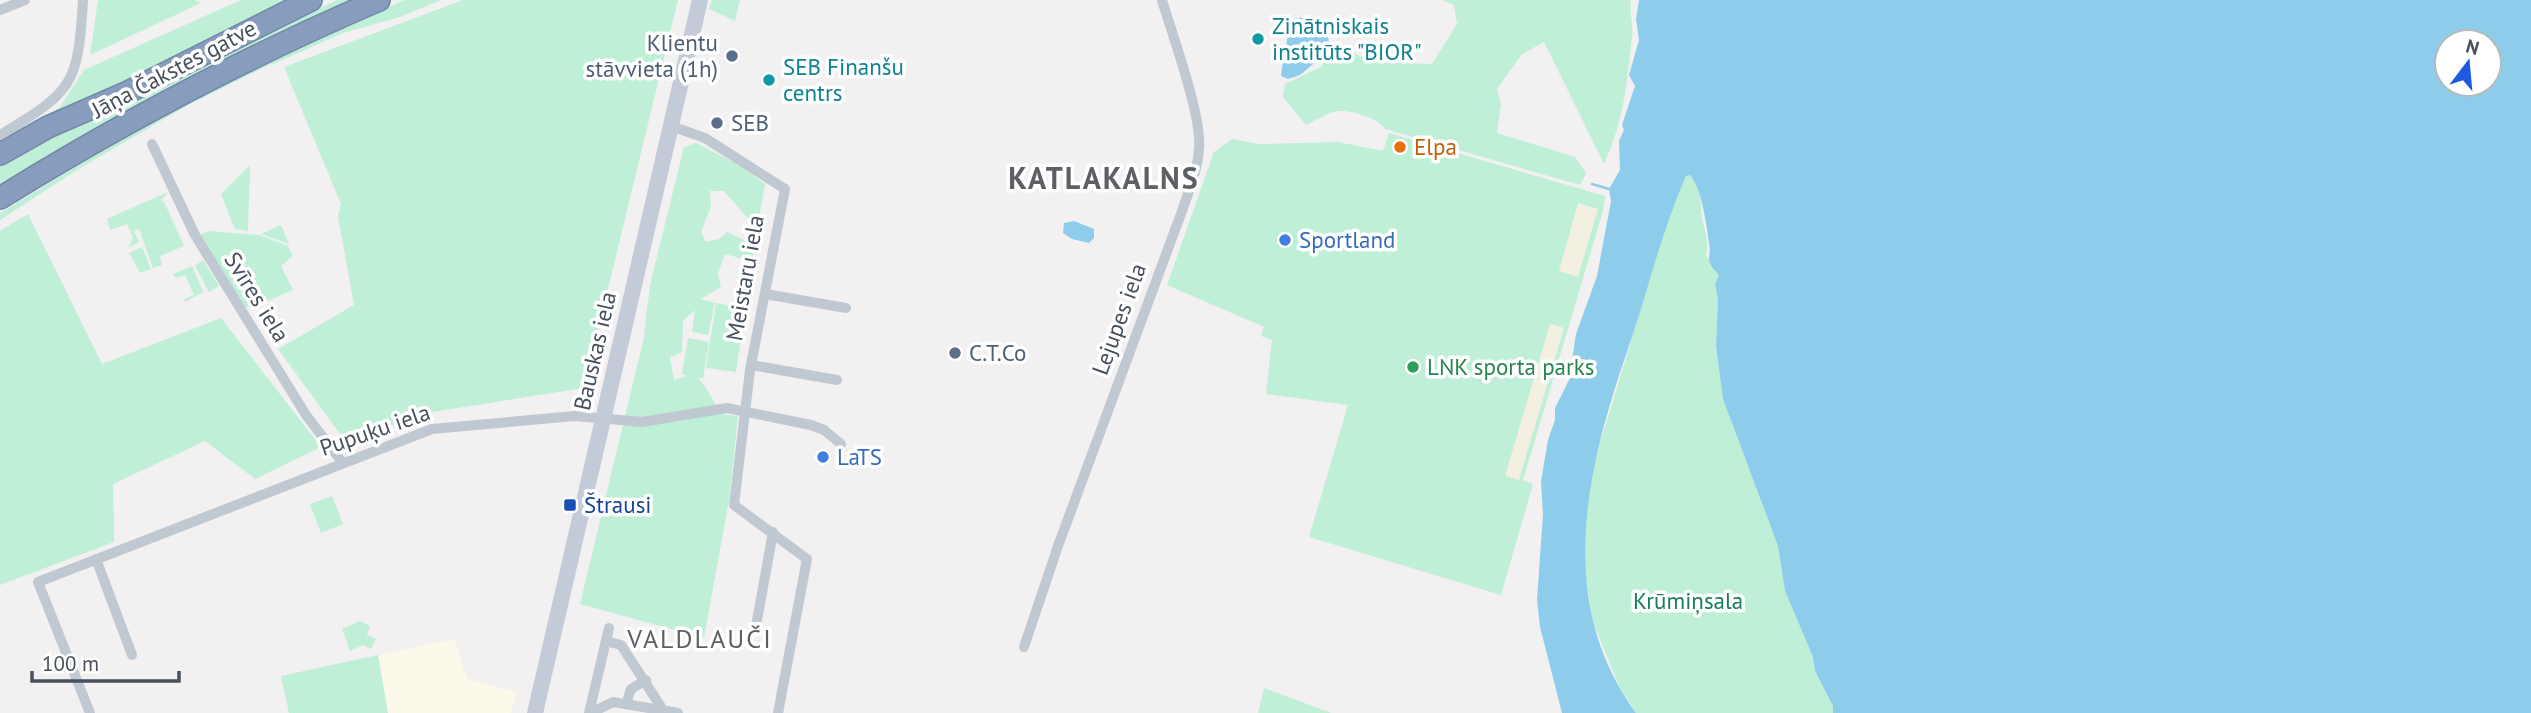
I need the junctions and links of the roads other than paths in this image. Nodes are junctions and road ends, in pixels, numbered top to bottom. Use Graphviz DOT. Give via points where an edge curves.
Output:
graph roads {
  1 [pos="25,0"];
  2 [pos="83,0"];
  3 [pos="311,0"];
  4 [pos="379,0"];
  5 [pos="700,0"];
  6 [pos="1162,0"];
  7 [pos="0,10"];
  8 [pos="671,126"];
  9 [pos="0,135"];
  10 [pos="152,144"];
  11 [pos="0,154"];
  12 [pos="0,198"];
  13 [pos="765,294"];
  14 [pos="846,308"];
  15 [pos="751,365"];
  16 [pos="837,380"];
  17 [pos="744,410"];
  18 [pos="604,418"];
  19 [pos="841,443"];
  20 [pos="342,462"];
  21 [pos="773,532"];
  22 [pos="96,559"];
  23 [pos="756,626"];
  24 [pos="609,628"];
  25 [pos="606,641"];
  26 [pos="1024,648"];
  27 [pos="132,654"];
  28 [pos="646,680"];
  29 [pos="626,705"];
  30 [pos="663,710"];
  31 [pos="90,713"];
  32 [pos="535,713"];
  33 [pos="590,713"];
  34 [pos="678,713"];
  35 [pos="778,713"];
  1 -- 7 [label="street"];
  2 -- 9 [label="street" via="73,75 60,96"];
  3 -- 11 [label="highway, Jāņa Čakstes gatve"];
  4 -- 12 [label="highway, Jāņa Čakstes gatve" via="285,40 110,132"];
  5 -- 8 [label="main road, Bauskas iela"];
  6 -- 26 [label="street, Lejupes iela" via="1199,141 1194,176"];
  8 -- 13 [label="street, Meistaru iela" via="705,138 785,189"];
  8 -- 18 [label="main road, Bauskas iela"];
  10 -- 20 [label="street, Svīres iela" via="200,244 306,415"];
  13 -- 14 [label="street"];
  13 -- 15 [label="street, Meistaru iela"];
  15 -- 16 [label="street"];
  15 -- 17 [label="street, Meistaru iela"];
  17 -- 18 [label="street, Pupuķu iela" via="727,408 642,422"];
  17 -- 19 [label="street, Pupuķu iela" via="824,430"];
  17 -- 21 [label="street, Meistaru iela" via="734,505"];
  18 -- 20 [label="street, Pupuķu iela" via="575,416 432,429"];
  18 -- 32 [label="main road, Bauskas iela"];
  20 -- 22 [label="street, Pupuķu iela"];
  21 -- 23 [label="street"];
  21 -- 35 [label="street" via="807,559"];
  22 -- 27 [label="street"];
  22 -- 31 [label="street, Pupuķu iela" via="38,582"];
  24 -- 25 [label="street"];
  25 -- 28 [label="street" via="621,645"];
  25 -- 33 [label="street"];
  28 -- 29 [label="street" via="631,689"];
  28 -- 30 [label="street"];
  29 -- 30 [label="street"];
  29 -- 33 [label="street" via="613,702"];
  30 -- 34 [label="street"];
}
